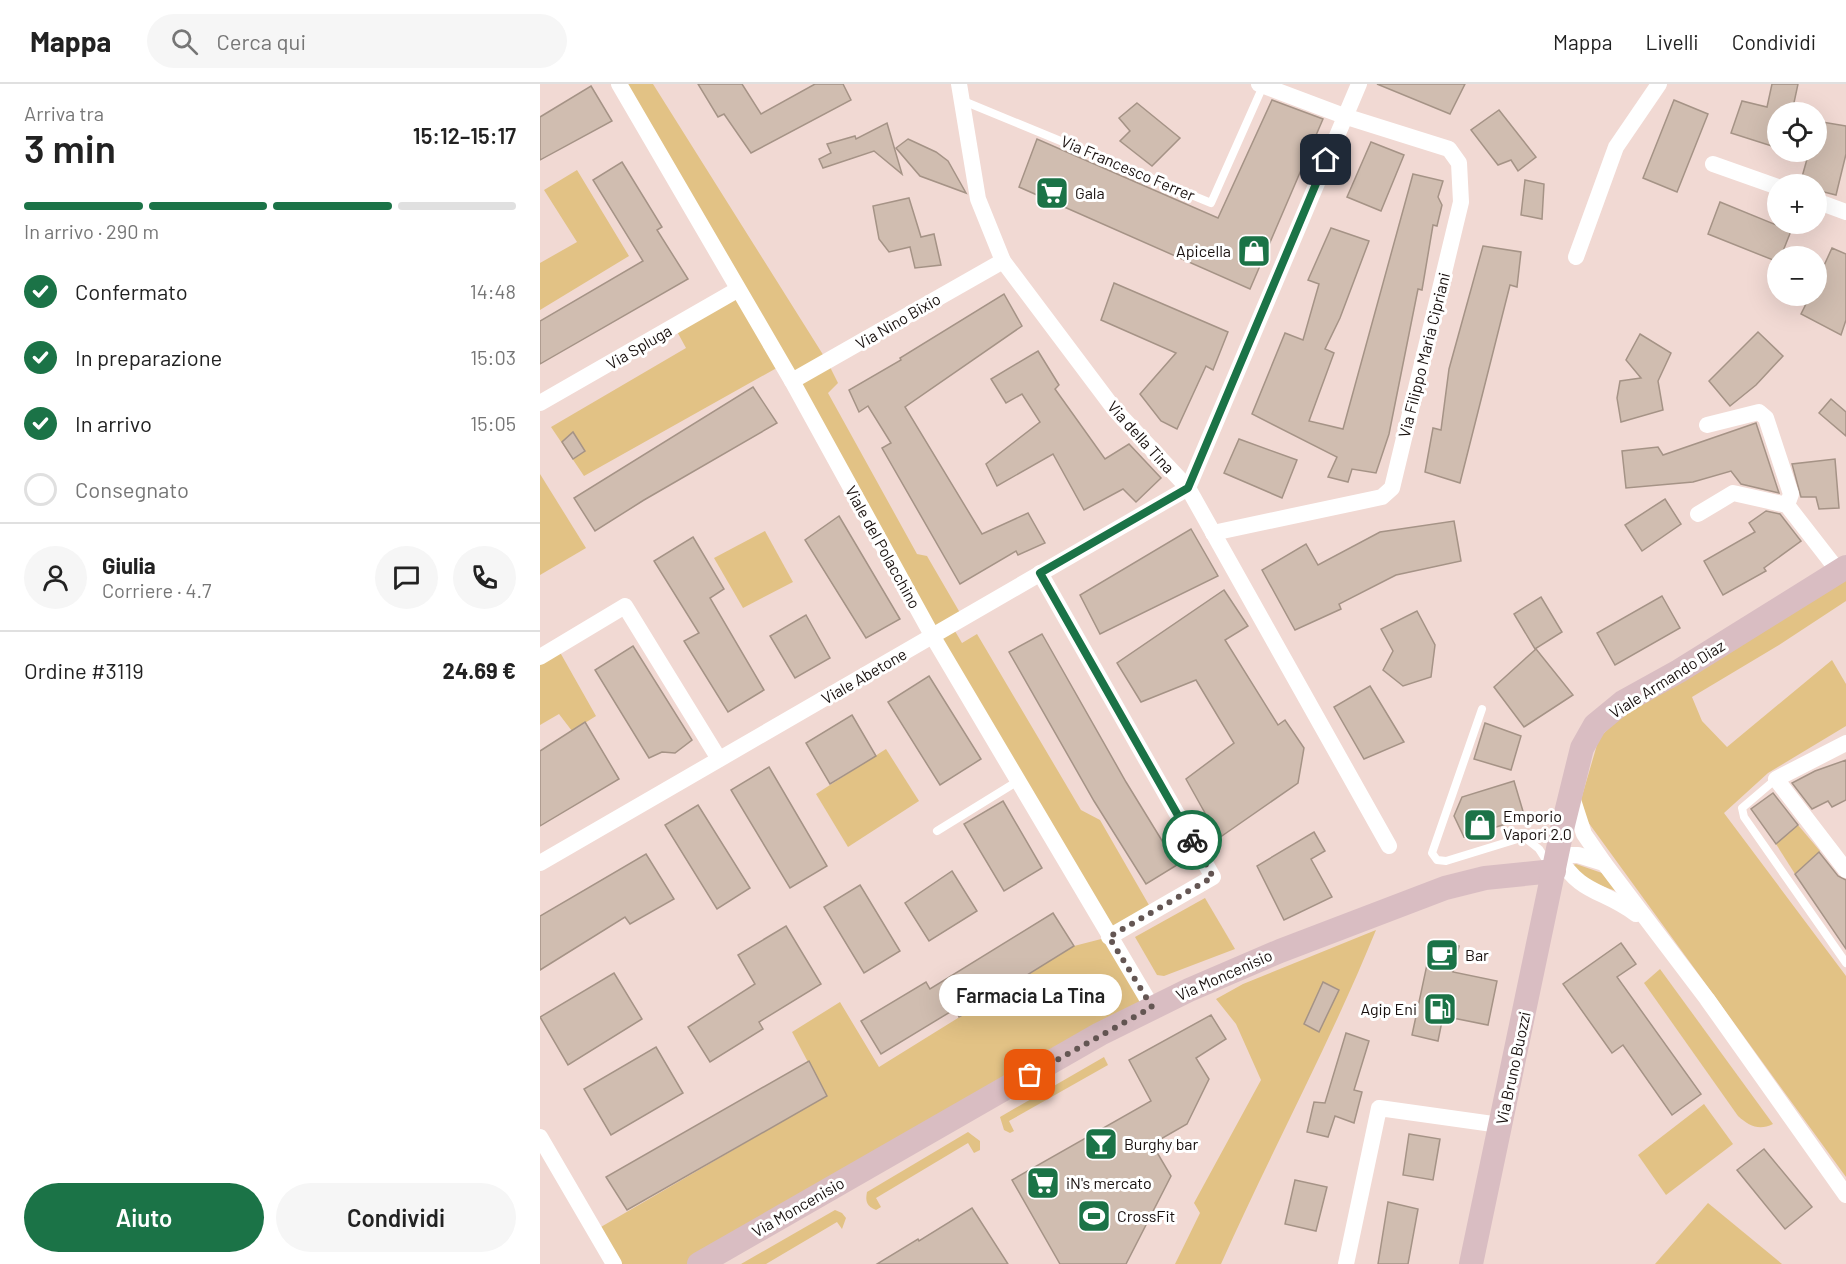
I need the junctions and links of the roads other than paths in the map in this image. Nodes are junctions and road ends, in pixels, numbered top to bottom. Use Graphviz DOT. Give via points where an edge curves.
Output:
graph roads {
  1 [pos="619,84"];
  2 [pos="1359,84"];
  3 [pos="1659,84"];
  4 [pos="1261,85"];
  5 [pos="959,92"];
  6 [pos="1344,116"];
  7 [pos="1713,164"];
  8 [pos="1767,183"];
  9 [pos="1827,205"];
  10 [pos="1846,212"];
  11 [pos="1576,257"];
  12 [pos="1003,261"];
  13 [pos="737,290"];
  14 [pos="792,381"];
  15 [pos="540,404"];
  16 [pos="1707,425"];
  17 [pos="1188,488"];
  18 [pos="1787,505"];
  19 [pos="1698,514"];
  20 [pos="1213,533"];
  21 [pos="1843,570"];
  22 [pos="1040,573"];
  23 [pos="933,637"];
  24 [pos="540,657"];
  25 [pos="1482,709"];
  26 [pos="1846,743"];
  27 [pos="719,759"];
  28 [pos="1776,779"];
  29 [pos="1018,782"];
  30 [pos="1570,791"];
  31 [pos="937,831"];
  32 [pos="1389,846"];
  33 [pos="540,863"];
  34 [pos="1555,863"];
  35 [pos="1604,863"];
  36 [pos="1846,870"];
  37 [pos="1586,888"];
  38 [pos="1549,897"];
  39 [pos="1648,923"];
  40 [pos="1109,937"];
  41 [pos="1846,963"];
  42 [pos="1152,1007"];
  43 [pos="1500,1125"];
  44 [pos="540,1137"];
  45 [pos="1846,1195"];
  46 [pos="614,1264"];
  47 [pos="699,1264"];
  48 [pos="1346,1264"];
  49 [pos="1471,1264"];
  1 -- 13 [label="street, Viale del Polacchino"];
  2 -- 6 [label="street"];
  3 -- 11 [label="street" via="1616,147"];
  4 -- 5 [label="lane, Via Francesco Ferrer" via="1211,203"];
  4 -- 6 [label="street, Via Filippo Maria Cipriani"];
  5 -- 12 [label="street, Via della Tina" via="978,199"];
  6 -- 17 [label="street"];
  6 -- 20 [label="street, Via Filippo Maria Cipriani" via="1449,149 1459,163 1461,202 1392,488 1382,497"];
  7 -- 8 [label="street"];
  9 -- 10 [label="street"];
  12 -- 14 [label="street, Via Nino Bixio"];
  12 -- 17 [label="street, Via della Tina" via="1115,410"];
  13 -- 14 [label="street, Viale del Polacchino"];
  13 -- 15 [label="street, Via Spluga"];
  14 -- 23 [label="street, Viale del Polacchino"];
  16 -- 18 [label="street" via="1760,412 1766,418 1791,494"];
  17 -- 20 [label="street, Via della Tina"];
  17 -- 22 [label="street, Viale Abetone"];
  18 -- 19 [label="street" via="1733,494"];
  18 -- 21 [label="street, Viale Armando Diaz"];
  20 -- 32 [label="street, Via della Tina"];
  21 -- 30 [label="main road, Viale Armando Diaz" via="1595,725 1581,748"];
  22 -- 23 [label="street, Viale Abetone"];
  22 -- 40 [label="street" via="1213,877"];
  23 -- 27 [label="street, Viale Abetone"];
  23 -- 29 [label="street, Viale del Polacchino"];
  24 -- 27 [label="street" via="625,606"];
  25 -- 34 [label="lane" via="1432,853 1437,860 1446,861 1524,837"];
  26 -- 28 [label="street"];
  27 -- 33 [label="street, Viale Abetone"];
  28 -- 36 [label="street"];
  28 -- 41 [label="lane" via="1746,803 1742,808 1744,817"];
  29 -- 31 [label="lane"];
  29 -- 40 [label="street, Viale del Polacchino"];
  30 -- 34 [label="main road, Viale Armando Diaz"];
  30 -- 35 [label="street" via="1584,834"];
  34 -- 35 [label="street" via="1578,855"];
  34 -- 37 [label="street"];
  34 -- 38 [label="main road, Via Bruno Buozzi"];
  34 -- 42 [label="main road, Via Moncenisio" via="1445,888 1280,951"];
  35 -- 39 [label="street"];
  37 -- 38 [label="street" via="1561,890"];
  37 -- 39 [label="street" via="1620,902"];
  38 -- 43 [label="main road, Via Bruno Buozzi"];
  39 -- 45 [label="street"];
  40 -- 42 [label="street, Viale del Polacchino"];
  42 -- 47 [label="main road, Via Moncenisio"];
  43 -- 48 [label="street" via="1378,1108"];
  43 -- 49 [label="main road, Via Bruno Buozzi"];
  44 -- 46 [label="street"];
}
